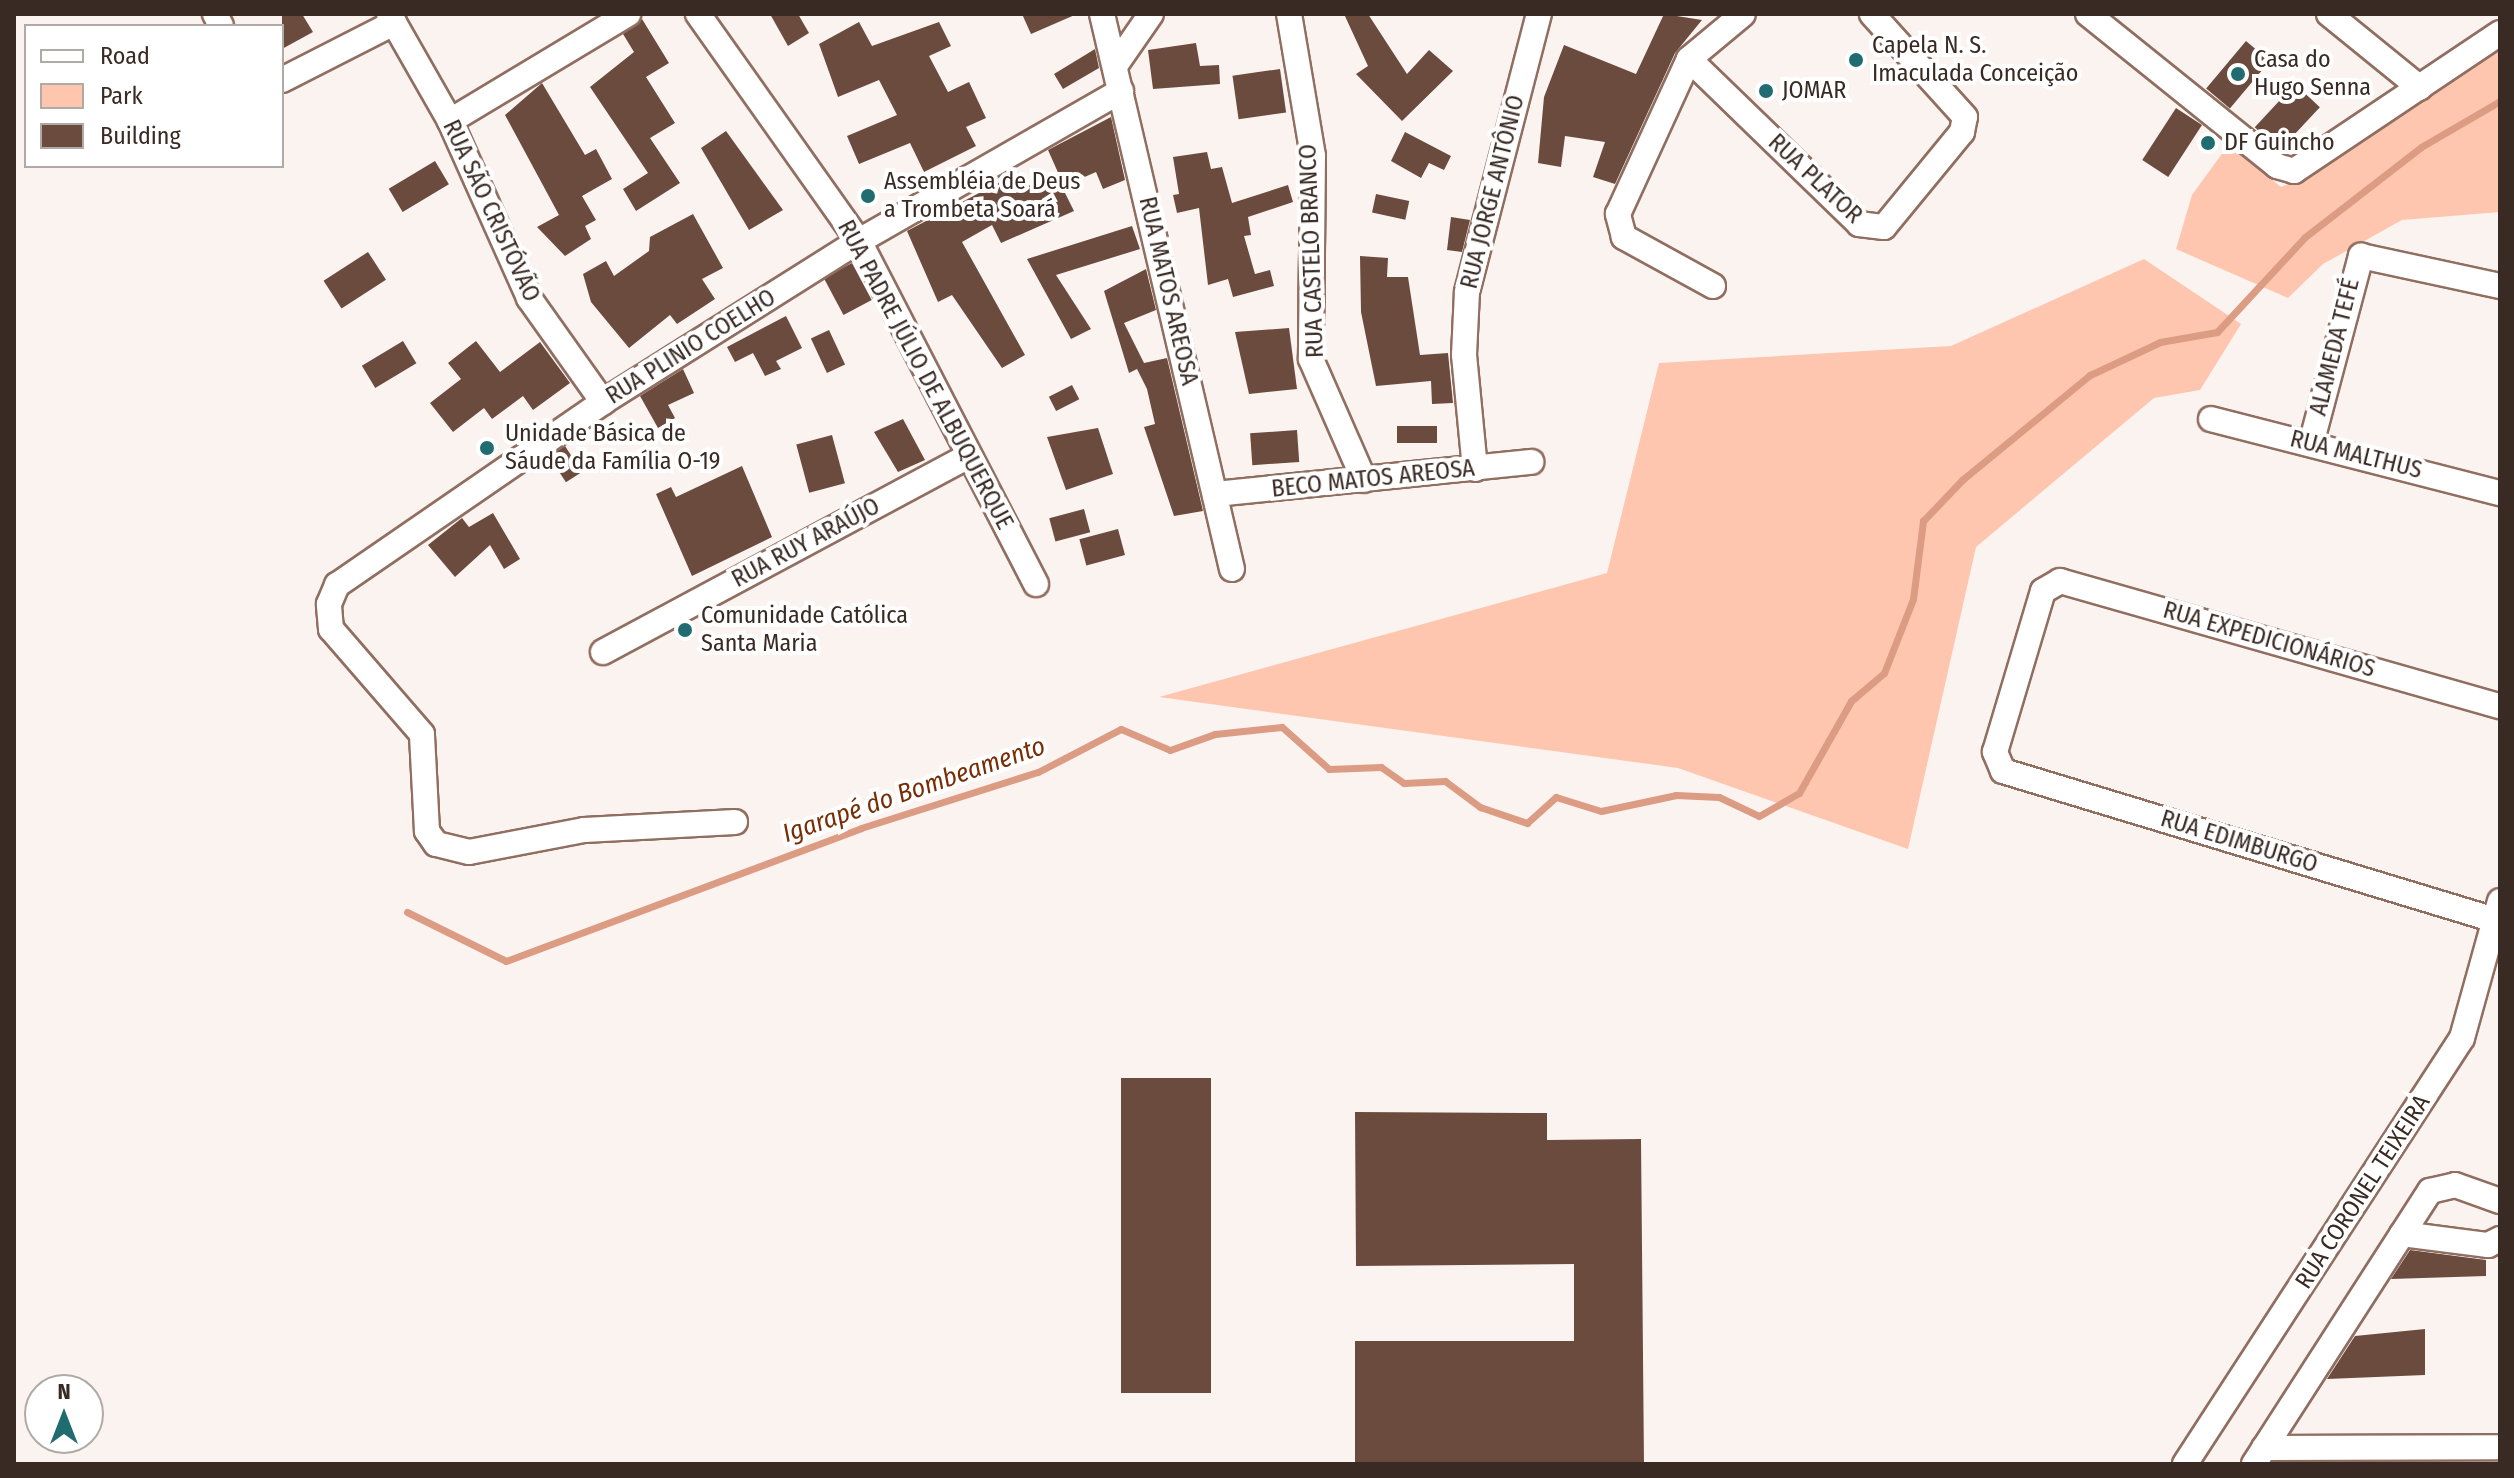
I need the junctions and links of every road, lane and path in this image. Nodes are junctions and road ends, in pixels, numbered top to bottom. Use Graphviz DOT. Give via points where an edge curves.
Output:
graph roads {
  1 [pos="628,14"];
  2 [pos="698,14"];
  3 [pos="1102,14"];
  4 [pos="1151,14"];
  5 [pos="1289,14"];
  6 [pos="1539,14"];
  7 [pos="1743,14"];
  8 [pos="1872,14"];
  9 [pos="2088,14"];
  10 [pos="2329,14"];
  11 [pos="392,18"];
  12 [pos="2500,33"];
  13 [pos="1689,59"];
  14 [pos="1115,66"];
  15 [pos="284,79"];
  16 [pos="2420,88"];
  17 [pos="1121,91"];
  18 [pos="450,121"];
  19 [pos="859,241"];
  20 [pos="1713,286"];
  21 [pos="2500,286"];
  22 [pos="603,402"];
  23 [pos="2211,419"];
  24 [pos="2311,444"];
  25 [pos="966,457"];
  26 [pos="1531,462"];
  27 [pos="1475,469"];
  28 [pos="1364,480"];
  29 [pos="2500,493"];
  30 [pos="1215,494"];
  31 [pos="1232,569"];
  32 [pos="1036,584"];
  33 [pos="603,652"];
  34 [pos="2500,706"];
  35 [pos="1995,752"];
  36 [pos="735,822"];
  37 [pos="2497,910"];
  38 [pos="2500,1201"];
  39 [pos="2402,1234"];
  40 [pos="2500,1239"];
  41 [pos="2500,1447"];
  42 [pos="2259,1456"];
  43 [pos="2185,1464"];
  1 -- 18 [label="street"];
  2 -- 19 [label="street, RUA PADRE JÚLIO DE ALBUQUERQUE"];
  3 -- 14 [label="street, RUA MATOS AREOSA"];
  4 -- 14 [label="street"];
  5 -- 28 [label="street, RUA CASTELO BRANCO" via="1313,156 1311,359"];
  6 -- 27 [label="street, RUA JORGE ANTÔNIO" via="1467,292 1464,355"];
  7 -- 13 [label="street"];
  8 -- 13 [label="street, RUA PLATOR" via="1965,117 1962,132 1884,227 1859,224"];
  9 -- 16 [label="street" via="2277,166 2294,171"];
  10 -- 16 [label="street"];
  11 -- 15 [label="street"];
  11 -- 18 [label="street, RUA SÃO CRISTÓVÃO"];
  12 -- 16 [label="street"];
  13 -- 20 [label="street" via="1617,226 1624,237"];
  14 -- 17 [label="street, RUA MATOS AREOSA"];
  17 -- 19 [label="street, RUA PLINIO COELHO"];
  17 -- 30 [label="street, RUA MATOS AREOSA"];
  18 -- 22 [label="street, RUA SÃO CRISTÓVÃO" via="529,298"];
  19 -- 22 [label="street, RUA PLINIO COELHO"];
  19 -- 25 [label="street, RUA PADRE JÚLIO DE ALBUQUERQUE"];
  21 -- 24 [label="street, ALAMEDA TEFÉ" via="2365,254"];
  22 -- 36 [label="street, RUA PLINIO COELHO" via="337,585 329,604 331,629 422,734 427,831 449,851 640,824"];
  23 -- 24 [label="street, RUA MALTHUS"];
  24 -- 29 [label="street, RUA MALTHUS"];
  25 -- 32 [label="street, RUA PADRE JÚLIO DE ALBUQUERQUE"];
  25 -- 33 [label="street, RUA RUY ARAÚJO"];
  26 -- 27 [label="street, BECO MATOS AREOSA"];
  27 -- 28 [label="street, BECO MATOS AREOSA"];
  28 -- 30 [label="street, BECO MATOS AREOSA"];
  30 -- 31 [label="street, RUA MATOS AREOSA"];
  34 -- 35 [label="street, RUA EXPEDICIONÁRIOS" via="2060,581 2043,591"];
  35 -- 37 [label="street, RUA EDIMBURGO" via="2003,771"];
  37 -- 43 [label="street, RUA CORONEL TEIXEIRA" via="2462,1038"];
  38 -- 39 [label="street" via="2436,1186"];
  39 -- 40 [label="street" via="2488,1245"];
  39 -- 42 [label="street"];
  41 -- 42 [label="street"];
}
